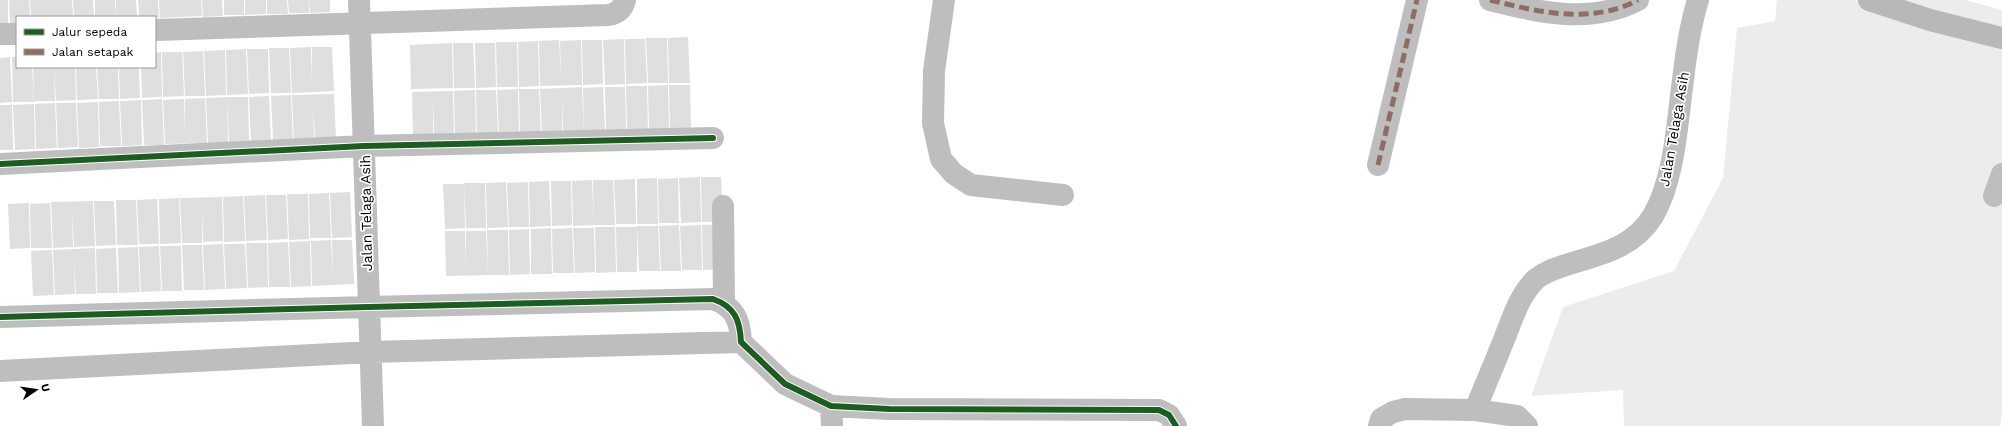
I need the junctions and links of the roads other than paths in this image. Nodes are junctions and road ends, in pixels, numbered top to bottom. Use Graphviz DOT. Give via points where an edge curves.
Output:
graph roads {
  1 [pos="359,0"];
  2 [pos="624,0"];
  3 [pos="944,0"];
  4 [pos="1417,0"];
  5 [pos="1490,0"];
  6 [pos="1638,0"];
  7 [pos="1698,0"];
  8 [pos="1869,0"];
  9 [pos="564,9"];
  10 [pos="360,23"];
  11 [pos="156,30"];
  12 [pos="0,34"];
  13 [pos="16,34"];
  14 [pos="2002,38"];
  15 [pos="713,138"];
  16 [pos="364,146"];
  17 [pos="0,164"];
  18 [pos="1378,165"];
  19 [pos="2002,174"];
  20 [pos="1062,195"];
  21 [pos="1994,196"];
  22 [pos="723,206"];
  23 [pos="724,303"];
  24 [pos="368,307"];
  25 [pos="0,318"];
  26 [pos="740,342"];
  27 [pos="370,352"];
  28 [pos="0,372"];
  29 [pos="1475,410"];
  30 [pos="832,416"];
  31 [pos="890,418"];
  32 [pos="1055,418"];
  33 [pos="373,426"];
  34 [pos="1176,426"];
  35 [pos="1379,426"];
  36 [pos="1527,426"];
  1 -- 10 [label="street, Jalan Telaga Asih"];
  2 -- 9 [label="street" via="624,6 614,14"];
  3 -- 20 [label="street" via="934,71 933,123 941,159 954,174 971,186"];
  4 -- 18 [label="street"];
  5 -- 6 [label="street" via="1560,15 1612,11"];
  7 -- 29 [label="street, Jalan Telaga Asih" via="1691,23 1671,162 1664,193 1653,215 1642,231 1626,244 1551,270 1537,279 1519,303"];
  8 -- 14 [label="street" via="1930,20"];
  9 -- 10 [label="street"];
  10 -- 11 [label="street"];
  10 -- 16 [label="street, Jalan Telaga Asih"];
  12 -- 13 [label="street"];
  15 -- 16 [label="street"];
  16 -- 17 [label="street"];
  16 -- 24 [label="street, Jalan Telaga Asih"];
  19 -- 21 [label="street"];
  22 -- 23 [label="street"];
  23 -- 24 [label="street" via="713,299"];
  23 -- 26 [label="street" via="740,324"];
  24 -- 25 [label="street"];
  24 -- 27 [label="street, Jalan Telaga Asih"];
  26 -- 27 [label="street"];
  26 -- 30 [label="street" via="785,384"];
  27 -- 28 [label="street"];
  27 -- 33 [label="street, Jalan Telaga Asih"];
  29 -- 35 [label="street" via="1405,409 1381,419"];
  29 -- 36 [label="street" via="1518,416"];
  30 -- 31 [label="street"];
  31 -- 32 [label="street"];
  32 -- 34 [label="street" via="1159,410 1169,415"];
}
